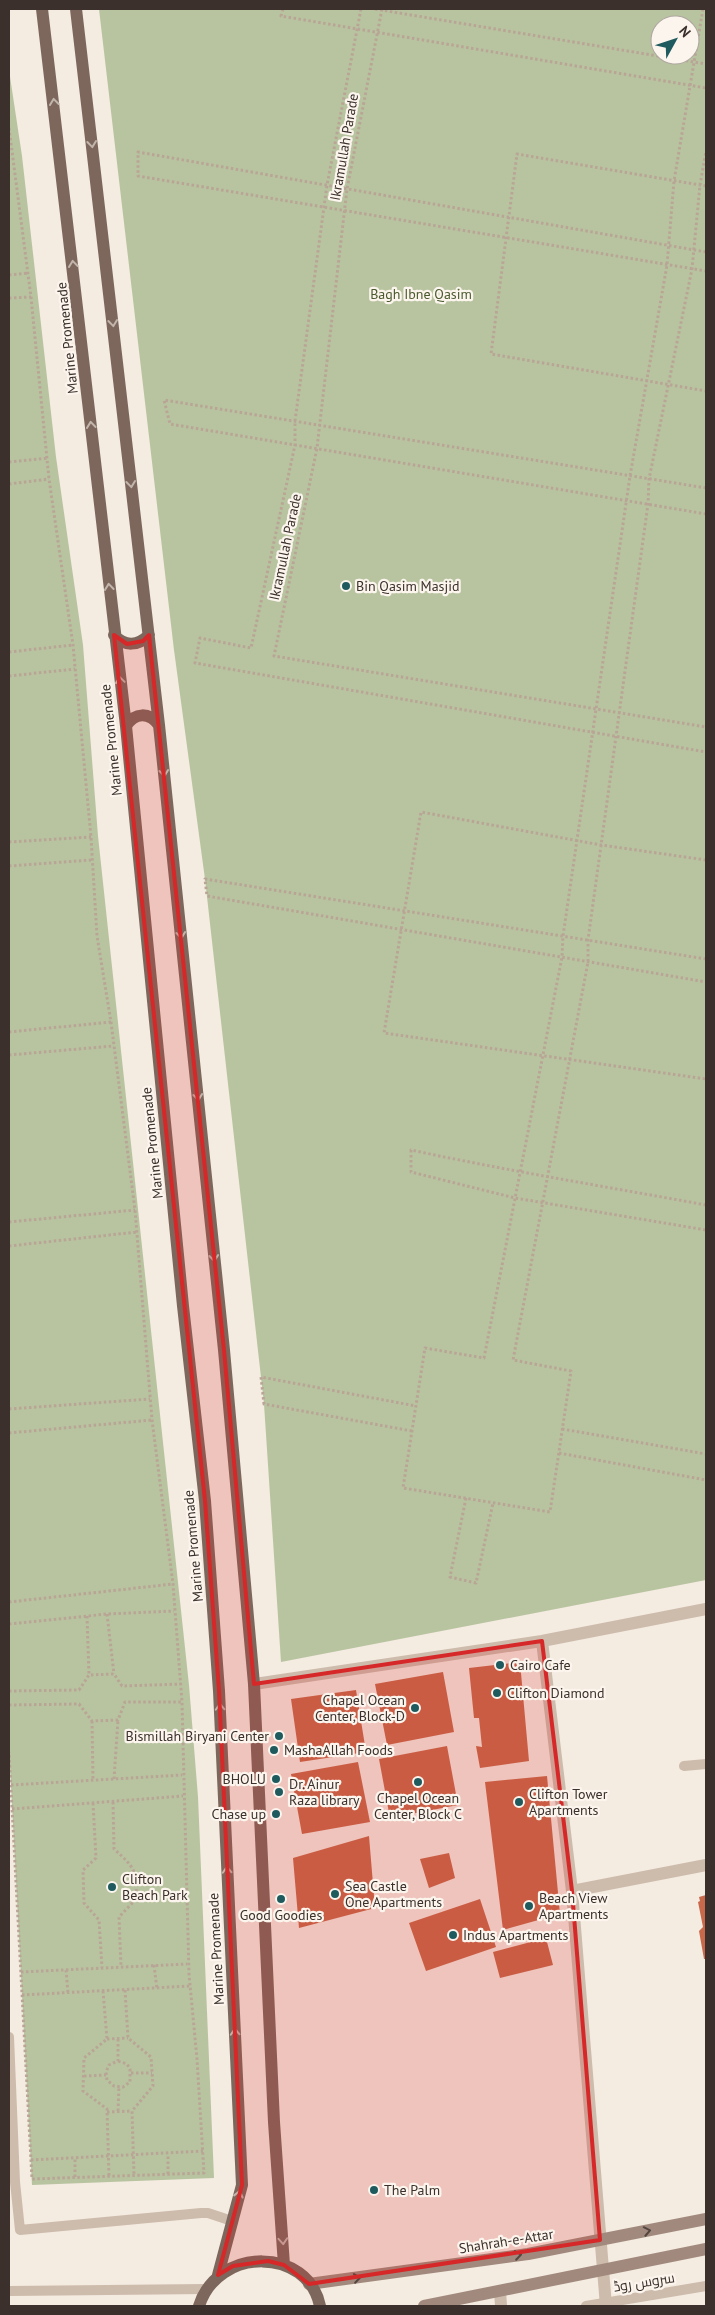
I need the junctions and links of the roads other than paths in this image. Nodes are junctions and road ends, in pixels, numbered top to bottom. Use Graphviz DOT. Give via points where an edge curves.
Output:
graph roads {
  1 [pos="42,9"];
  2 [pos="76,9"];
  3 [pos="114,635"];
  4 [pos="149,635"];
  5 [pos="160,725"];
  6 [pos="126,726"];
  7 [pos="706,1609"];
  8 [pos="542,1641"];
  9 [pos="254,1684"];
  10 [pos="706,1764"];
  11 [pos="684,1766"];
  12 [pos="706,1865"];
  13 [pos="572,1891"];
  14 [pos="9,2037"];
  15 [pos="706,2219"];
  16 [pos="232,2221"];
  17 [pos="600,2240"];
  18 [pos="706,2252"];
  19 [pos="284,2265"];
  20 [pos="602,2272"];
  21 [pos="218,2275"];
  22 [pos="309,2284"];
  23 [pos="706,2286"];
  24 [pos="206,2289"];
  25 [pos="9,2291"];
  26 [pos="500,2291"];
  27 [pos="606,2304"];
  28 [pos="198,2306"];
  29 [pos="320,2306"];
  30 [pos="424,2306"];
  31 [pos="501,2306"];
  32 [pos="586,2306"];
  3 -- 1 [label="main road, Marine Promenade, one-way"];
  2 -- 4 [label="main road, one-way"];
  3 -- 4 [label="main road" via="127,644 143,641"];
  6 -- 3 [label="main road, Marine Promenade, one-way"];
  4 -- 5 [label="main road"];
  5 -- 6 [label="main road" via="155,719 142,715 130,720"];
  5 -- 9 [label="main road, one-way" via="224,1350"];
  16 -- 6 [label="main road, Marine Promenade, one-way" via="242,2185 219,1691 205,1501 182,1306"];
  7 -- 8 [label="street"];
  8 -- 9 [label="street"];
  8 -- 13 [label="street"];
  9 -- 19 [label="main road, one-way" via="274,2122"];
  10 -- 11 [label="lane"];
  12 -- 13 [label="street"];
  13 -- 17 [label="street"];
  14 -- 16 [label="lane" via="20,2230 201,2212"];
  17 -- 15 [label="main road, Shahrah-e-Attar, one-way"];
  16 -- 21 [label="main road, Marine Promenade"];
  17 -- 20 [label="street"];
  22 -- 17 [label="main road, Shahrah-e-Attar, one-way" via="528,2254"];
  18 -- 20 [label="main road"];
  19 -- 21 [label="main road" via="250,2261"];
  19 -- 22 [label="main road"];
  20 -- 26 [label="main road"];
  20 -- 27 [label="street"];
  21 -- 24 [label="main road"];
  22 -- 29 [label="main road"];
  23 -- 27 [label="lane, سروس روڈ"];
  24 -- 25 [label="lane"];
  24 -- 28 [label="main road"];
  26 -- 30 [label="main road"];
  26 -- 31 [label="street"];
  27 -- 32 [label="lane, سروس روڈ"];
}
